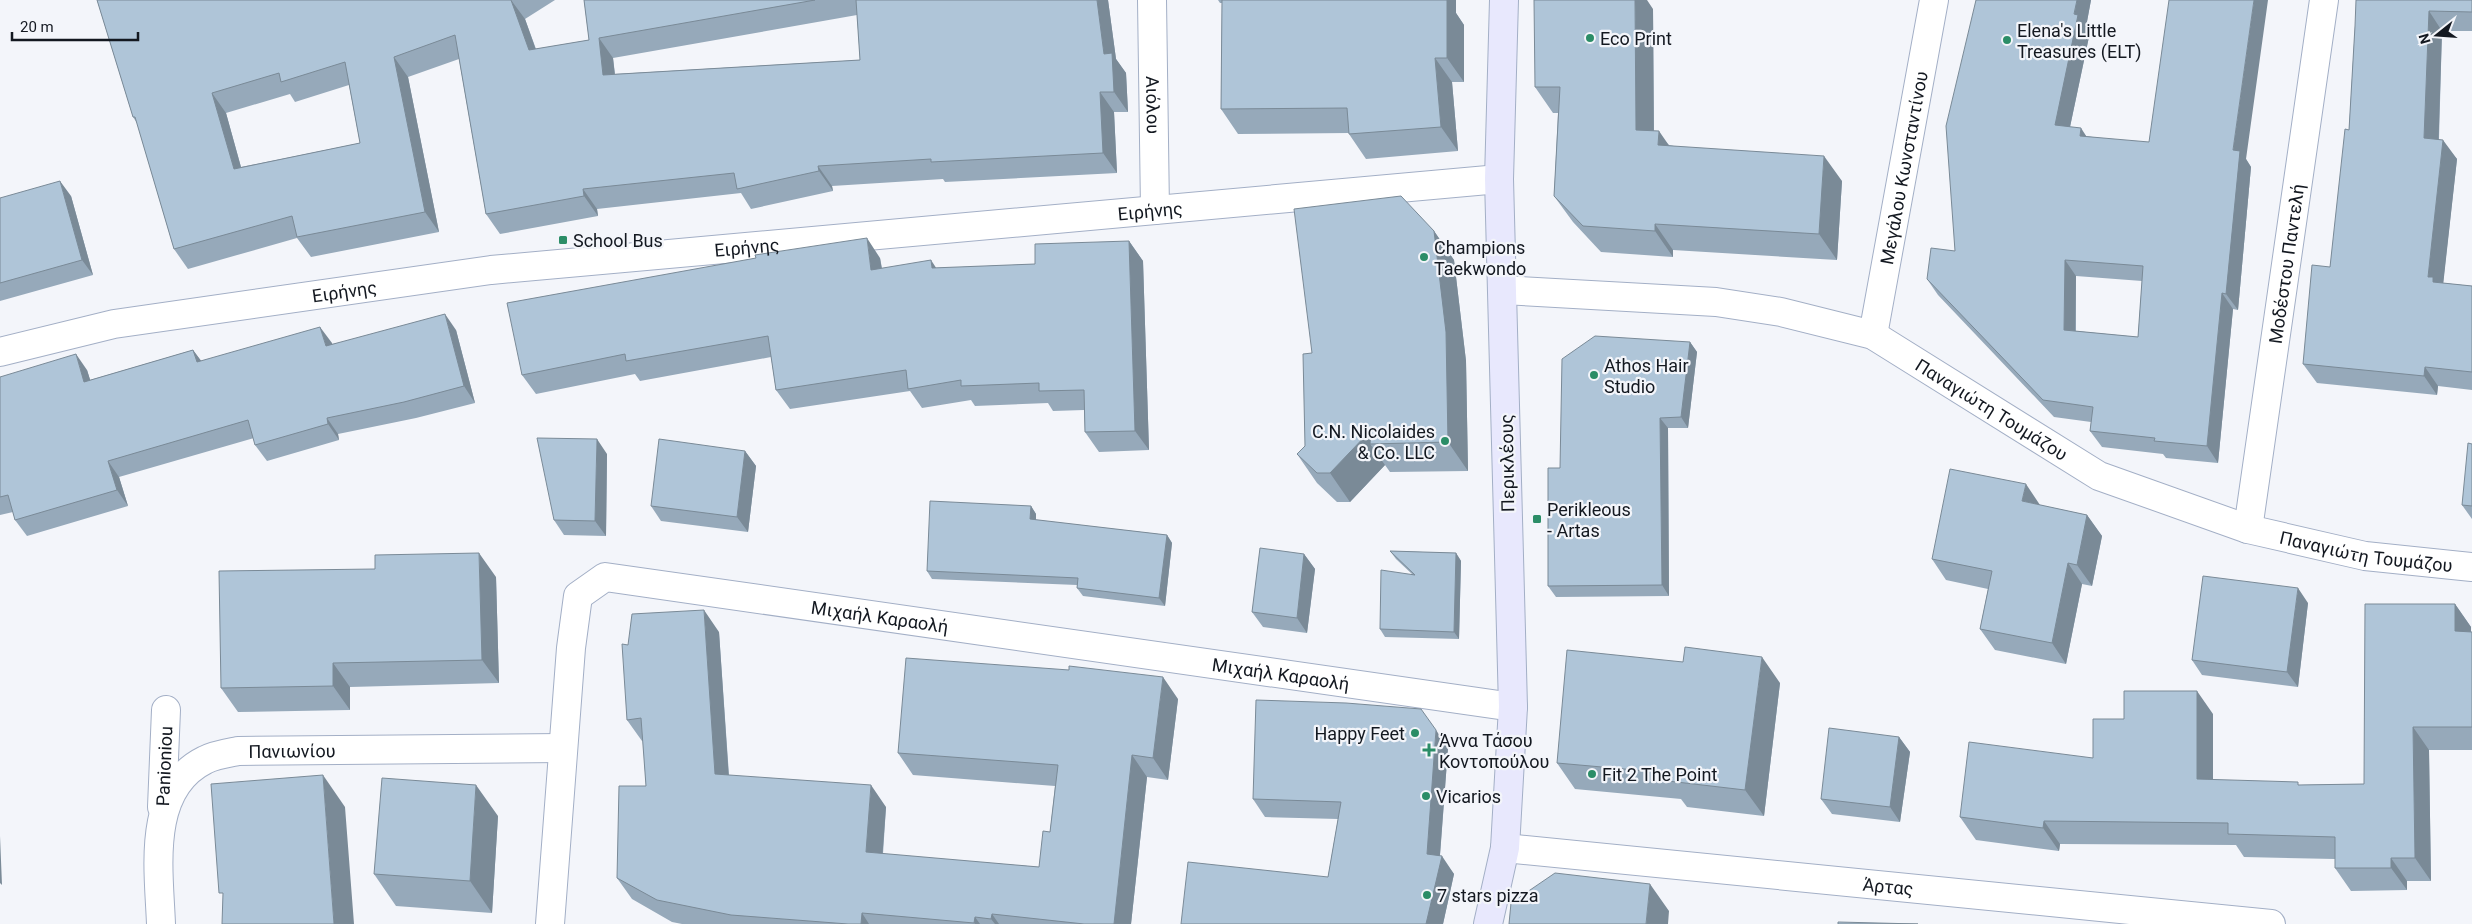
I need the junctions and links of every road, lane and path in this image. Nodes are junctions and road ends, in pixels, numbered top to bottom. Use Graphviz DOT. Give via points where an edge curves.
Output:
graph roads {
  1 [pos="1152,0"];
  2 [pos="1504,0"];
  3 [pos="1934,0"];
  4 [pos="2324,0"];
  5 [pos="1499,179"];
  6 [pos="1155,210"];
  7 [pos="1503,290"];
  8 [pos="1873,335"];
  9 [pos="0,352"];
  10 [pos="2248,529"];
  11 [pos="2472,567"];
  12 [pos="1513,707"];
  13 [pos="166,710"];
  14 [pos="562,748"];
  15 [pos="162,821"];
  16 [pos="1505,848"];
  17 [pos="160,924"];
  18 [pos="550,924"];
  19 [pos="1488,924"];
  20 [pos="2271,924"];
  1 -- 6 [label="street, Αιόλου"];
  2 -- 5 [label="main road, Περικλέους"];
  3 -- 8 [label="street, Μεγάλου Κωνσταντίνου"];
  4 -- 10 [label="street, Μοδέστου Παντελή"];
  5 -- 6 [label="street, Ειρήνης"];
  5 -- 7 [label="main road, Περικλέους"];
  6 -- 9 [label="street, Ειρήνης" via="491,270 114,324"];
  7 -- 8 [label="street, Παναγιώτη Τουμάζου" via="1716,302 1781,312"];
  7 -- 12 [label="main road, Περικλέους"];
  8 -- 10 [label="street, Παναγιώτη Τουμάζου" via="2099,476"];
  10 -- 11 [label="street, Παναγιώτη Τουμάζου" via="2365,556"];
  12 -- 14 [label="street, Μιχαήλ Καραολή" via="606,577 578,596 570,648"];
  12 -- 16 [label="main road, Περικλέους"];
  13 -- 15 [label="street, Panioniou"];
  14 -- 15 [label="street, Πανιωνίου" via="238,750 205,760 183,775 171,794"];
  14 -- 18 [label="street, Μιχαήλ Καραολή"];
  15 -- 17 [label="street, Πανιωνίου" via="158,845"];
  16 -- 19 [label="main road, Περικλέους"];
  16 -- 20 [label="street, Άρτας"];
}
